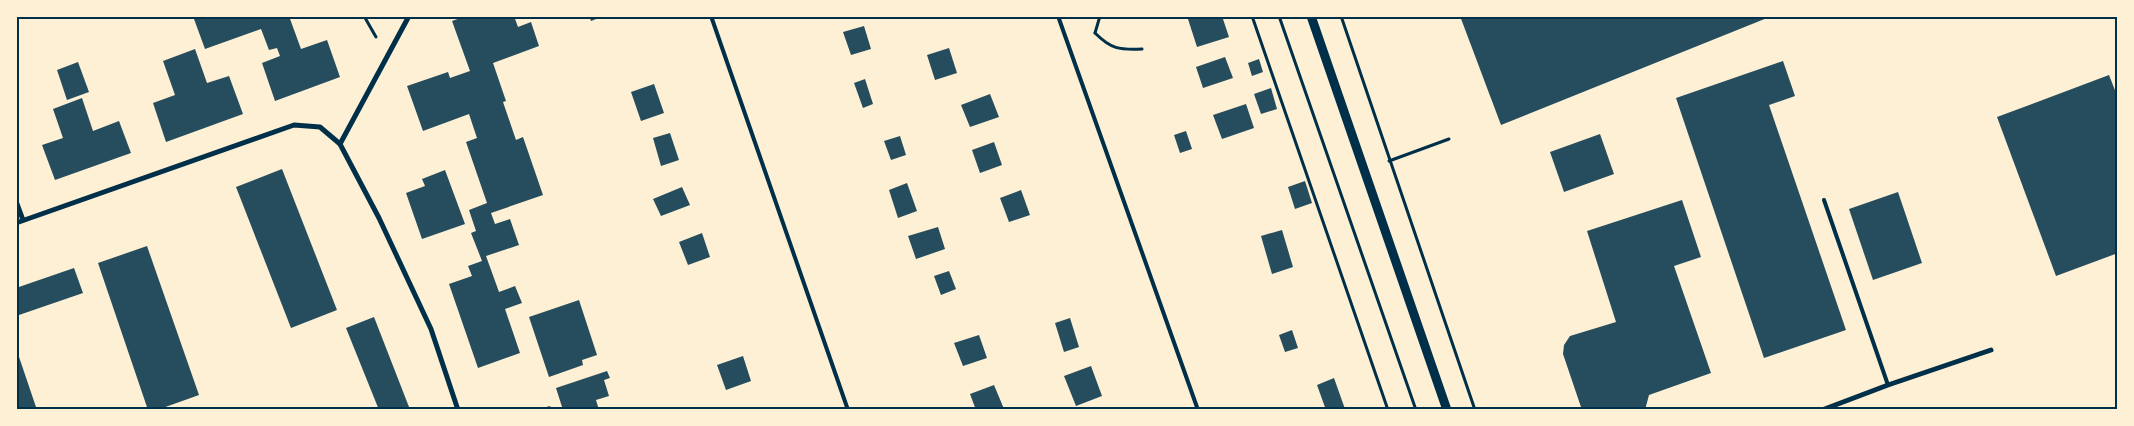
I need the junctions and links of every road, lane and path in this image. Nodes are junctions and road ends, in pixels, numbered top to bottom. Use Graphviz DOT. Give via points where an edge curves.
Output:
graph roads {
  1 [pos="409,16"];
  2 [pos="711,16"];
  3 [pos="1058,16"];
  4 [pos="1100,16"];
  5 [pos="1252,16"];
  6 [pos="1279,16"];
  7 [pos="1311,16"];
  8 [pos="1341,16"];
  9 [pos="1142,49"];
  10 [pos="1449,139"];
  11 [pos="340,144"];
  12 [pos="1389,161"];
  13 [pos="1824,200"];
  14 [pos="16,201"];
  15 [pos="23,220"];
  16 [pos="16,223"];
  17 [pos="1991,350"];
  18 [pos="1888,385"];
  19 [pos="458,410"];
  20 [pos="848,410"];
  21 [pos="1198,410"];
  22 [pos="1388,410"];
  23 [pos="1416,410"];
  24 [pos="1446,410"];
  25 [pos="1475,410"];
  26 [pos="1822,410"];
  1 -- 11 [label="street"];
  2 -- 20 [label="lane"];
  3 -- 21 [label="lane"];
  4 -- 9 [label="path" via="1095,33 1107,45 1128,50"];
  5 -- 22 [label="path"];
  6 -- 23 [label="path"];
  7 -- 24 [label="street"];
  8 -- 12 [label="path"];
  10 -- 12 [label="path"];
  11 -- 15 [label="street" via="320,127 294,125"];
  11 -- 19 [label="street" via="380,218 431,329"];
  12 -- 25 [label="path"];
  13 -- 18 [label="lane"];
  14 -- 15 [label="street"];
  15 -- 16 [label="street"];
  17 -- 18 [label="street"];
  18 -- 26 [label="street"];
}
